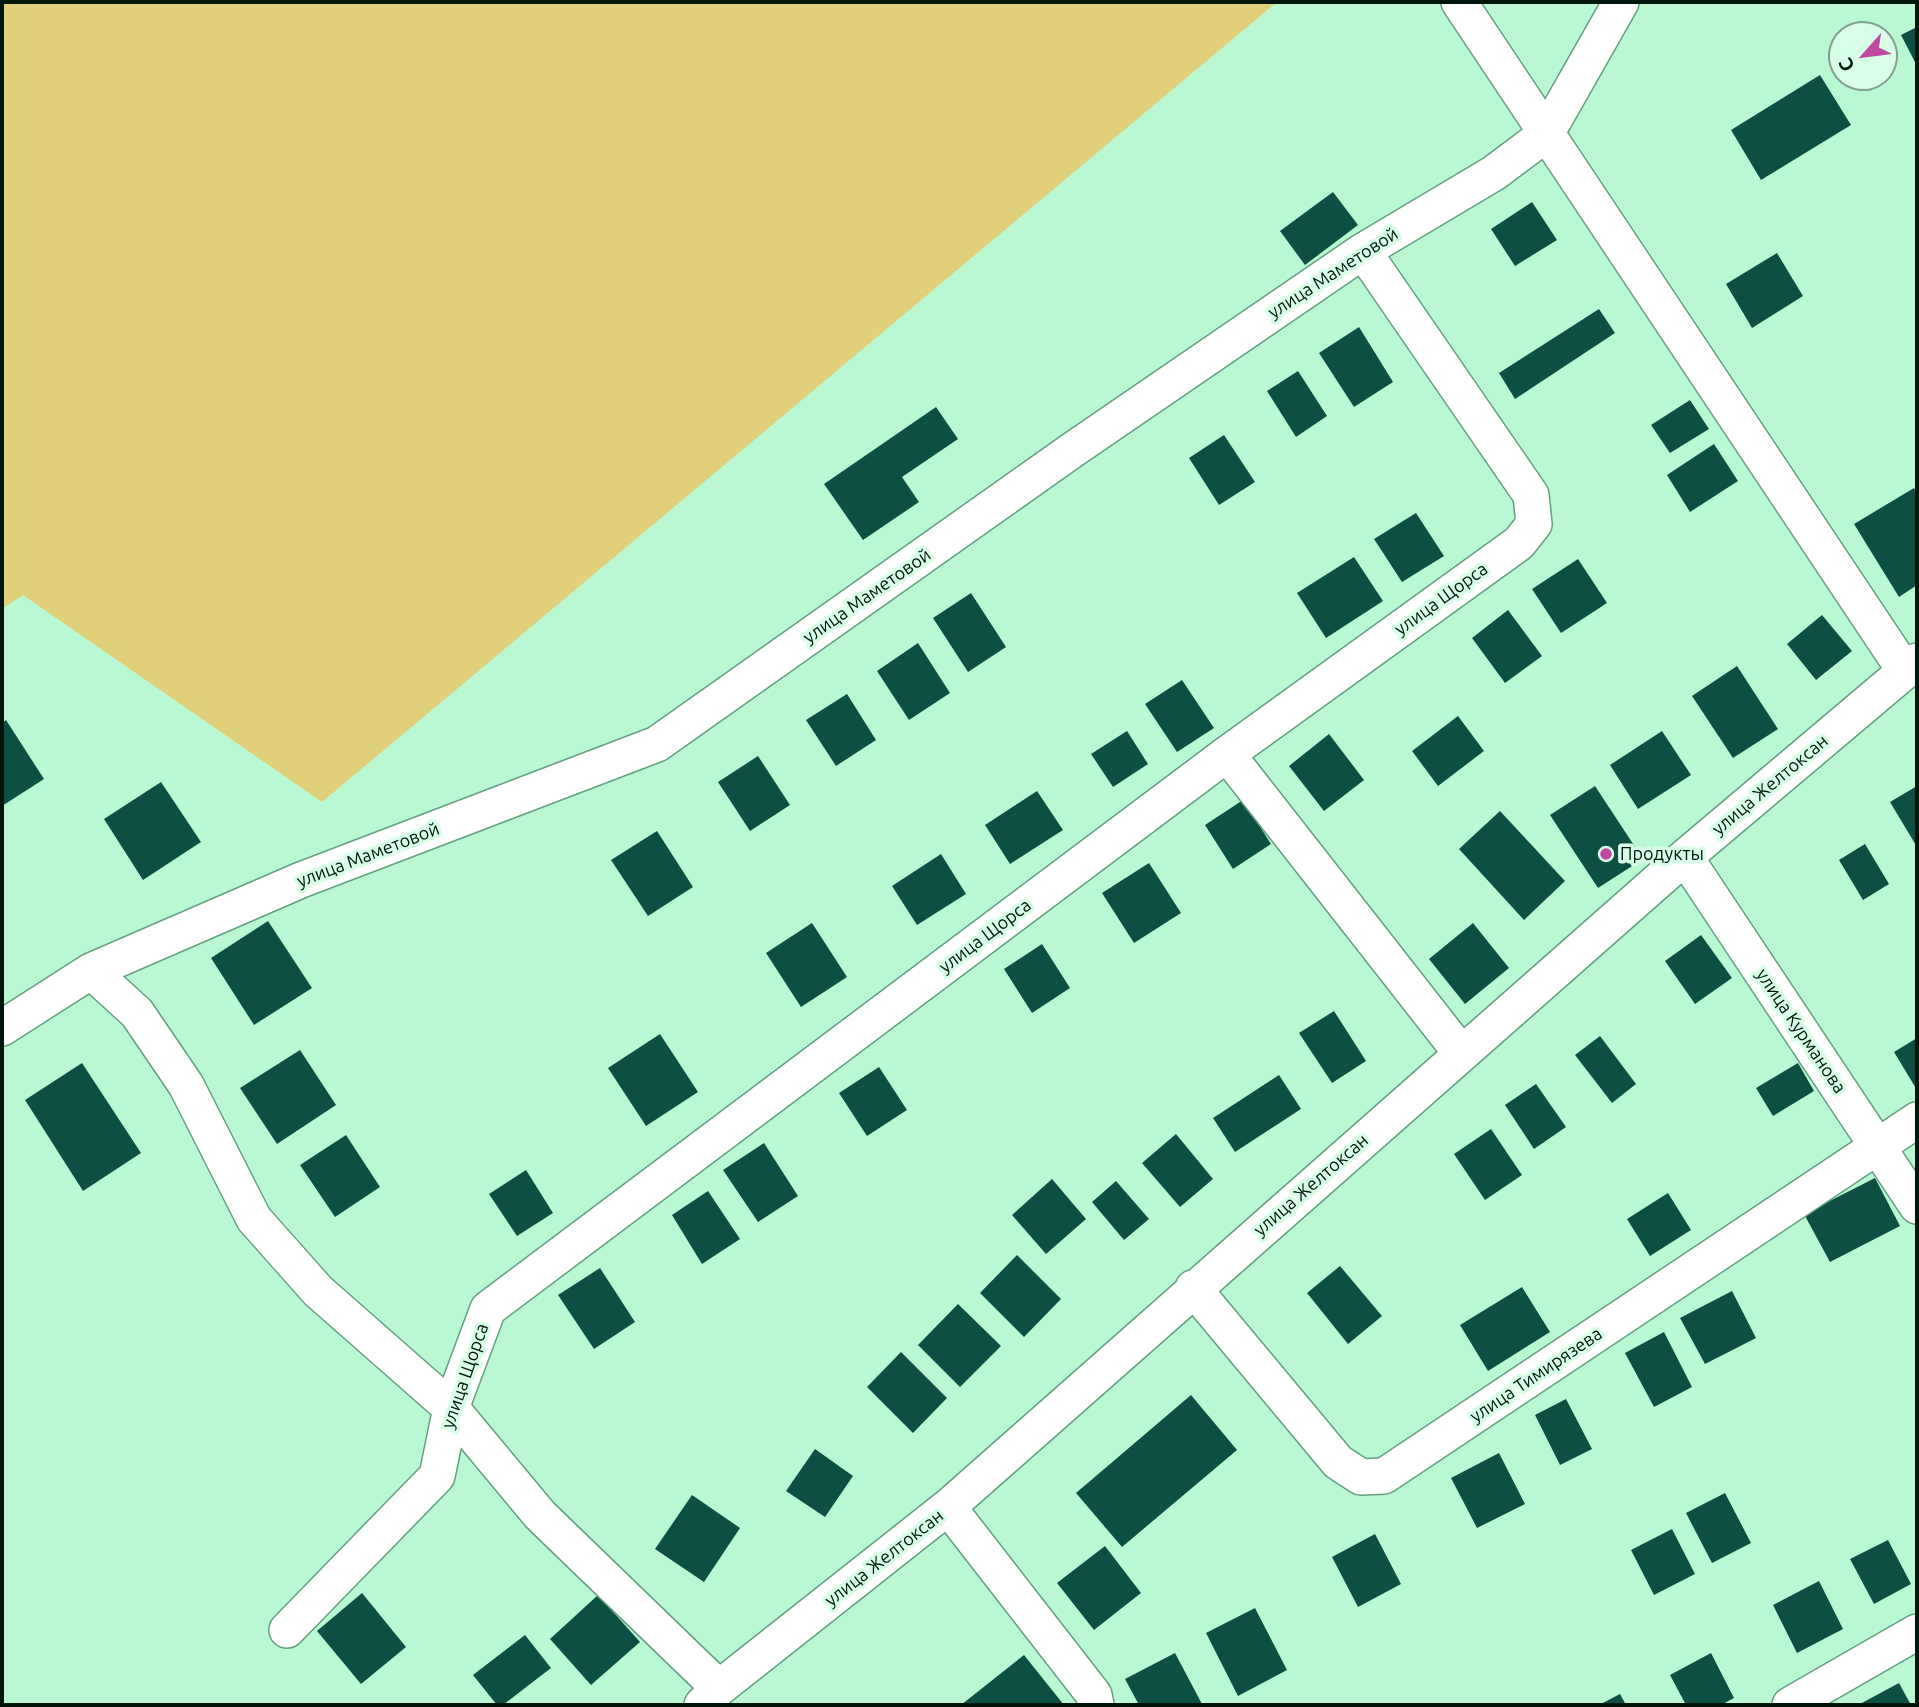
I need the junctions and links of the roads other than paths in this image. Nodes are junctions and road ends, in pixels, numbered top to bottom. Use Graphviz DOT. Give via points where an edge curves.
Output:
graph roads {
  1 [pos="1459,2"];
  2 [pos="1621,2"];
  3 [pos="1546,134"];
  4 [pos="1363,251"];
  5 [pos="1911,666"];
  6 [pos="1227,754"];
  7 [pos="1685,857"];
  8 [pos="91,971"];
  9 [pos="2,1028"];
  10 [pos="1461,1053"];
  11 [pos="1917,1120"];
  12 [pos="1878,1146"];
  13 [pos="1917,1206"];
  14 [pos="1193,1288"];
  15 [pos="451,1408"];
  16 [pos="948,1507"];
  17 [pos="287,1630"];
  18 [pos="1917,1632"];
  19 [pos="710,1696"];
  20 [pos="1096,1705"];
  21 [pos="1790,1705"];
  1 -- 3 [label="street"];
  2 -- 3 [label="street, улица Маметовой"];
  3 -- 4 [label="street, улица Маметовой" via="1494,173"];
  3 -- 5 [label="street"];
  4 -- 6 [label="street, улица Щорса" via="1531,495 1534,524 1519,543"];
  4 -- 8 [label="street, улица Маметовой" via="657,744 301,880"];
  5 -- 7 [label="street, улица Желтоксан"];
  6 -- 10 [label="street"];
  6 -- 15 [label="street, улица Щорса" via="488,1309"];
  7 -- 10 [label="street, улица Желтоксан"];
  7 -- 12 [label="street, улица Курманова"];
  8 -- 9 [label="street, улица Маметовой"];
  8 -- 15 [label="street" via="137,1013 186,1084 254,1219 318,1291"];
  10 -- 14 [label="street, улица Желтоксан"];
  11 -- 12 [label="street, улица Тимирязева"];
  12 -- 13 [label="street, улица Курманова"];
  12 -- 14 [label="street, улица Тимирязева" via="1384,1476 1362,1477 1338,1462"];
  14 -- 16 [label="street, улица Желтоксан"];
  15 -- 17 [label="street, улица Щорса" via="437,1476"];
  15 -- 19 [label="street" via="540,1515"];
  16 -- 19 [label="street, улица Желтоксан"];
  16 -- 20 [label="street" via="1094,1695"];
  18 -- 21 [label="street"];
}
